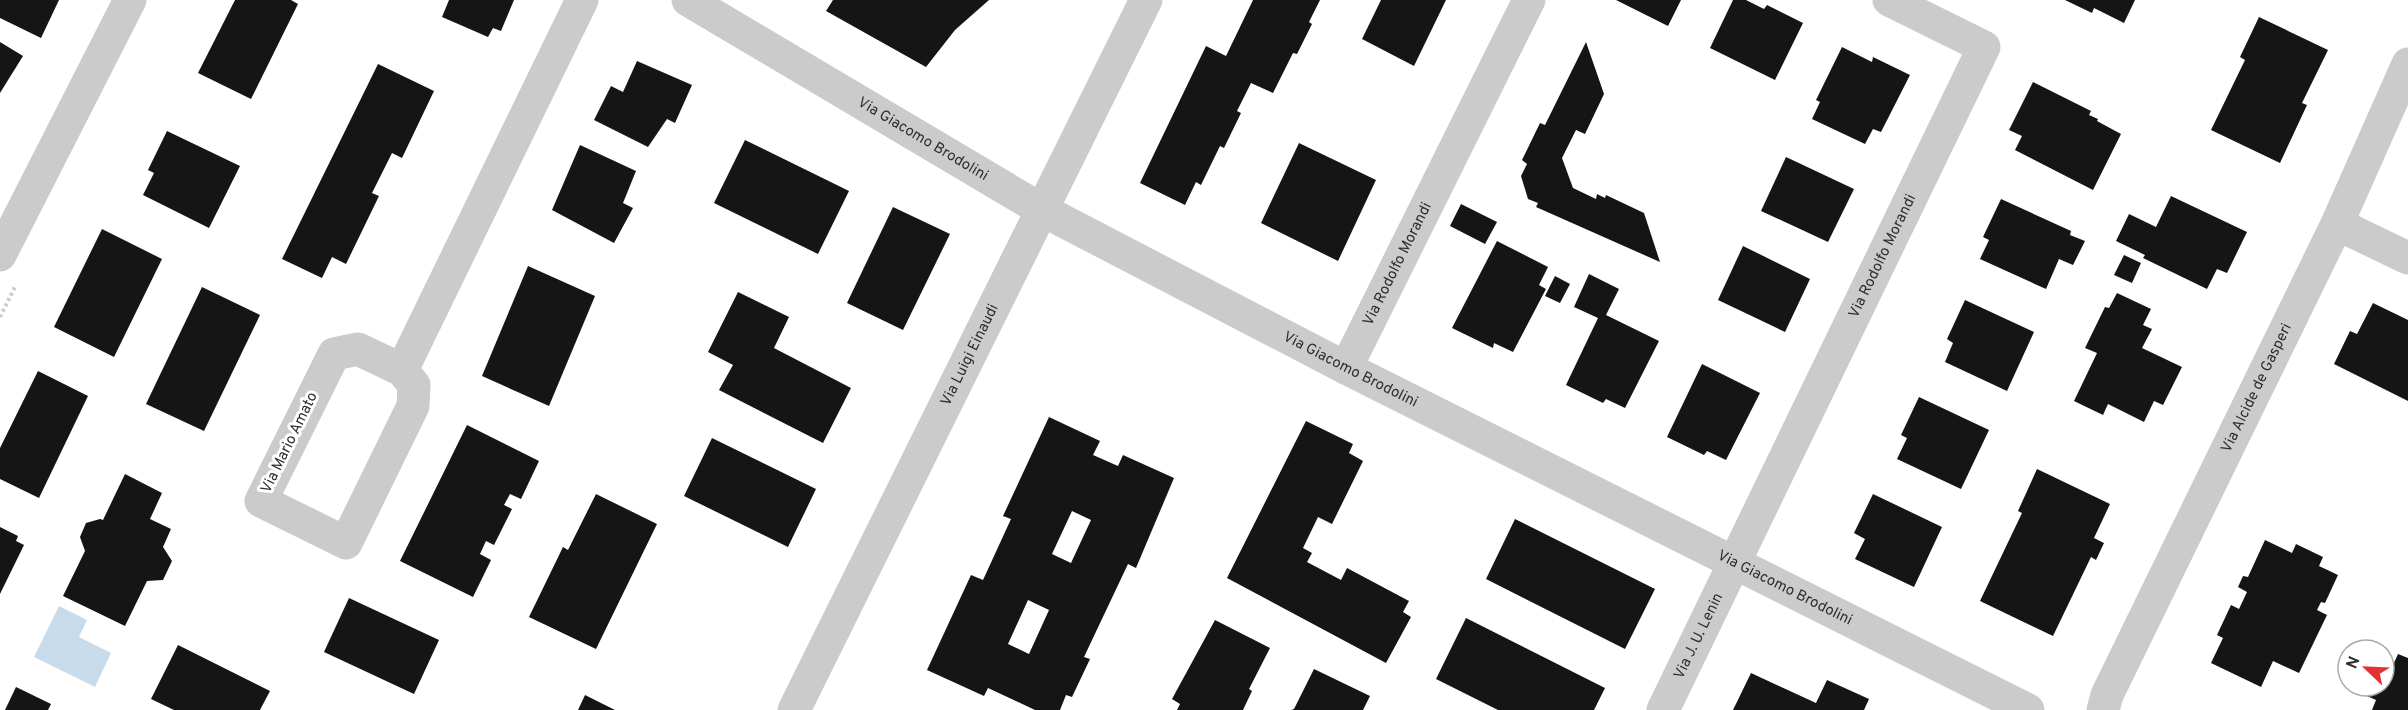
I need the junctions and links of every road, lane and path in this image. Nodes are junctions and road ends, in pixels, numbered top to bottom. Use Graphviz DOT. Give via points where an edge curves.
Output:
graph roads {
  1 [pos="130,0"];
  2 [pos="582,0"];
  3 [pos="688,0"];
  4 [pos="1146,0"];
  5 [pos="1529,0"];
  6 [pos="1889,0"];
  7 [pos="2408,64"];
  8 [pos="1042,210"];
  9 [pos="8,215"];
  10 [pos="2337,224"];
  11 [pos="0,255"];
  12 [pos="2408,258"];
  13 [pos="1346,368"];
  14 [pos="402,370"];
  15 [pos="1735,563"];
  16 [pos="794,710"];
  17 [pos="1663,710"];
  18 [pos="2028,710"];
  19 [pos="2103,710"];
  1 -- 9 [label="street"];
  2 -- 14 [label="street"];
  3 -- 8 [label="street, Via Giacomo Brodolini"];
  4 -- 8 [label="street, Via Luigi Einaudi"];
  5 -- 13 [label="street, Via Rodolfo Morandi"];
  6 -- 15 [label="street, Via Rodolfo Morandi" via="1984,47"];
  7 -- 10 [label="street, Via Alcide de Gasperi"];
  8 -- 13 [label="street, Via Giacomo Brodolini"];
  8 -- 16 [label="street, Via Luigi Einaudi"];
  9 -- 11 [label="street"];
  10 -- 12 [label="street"];
  10 -- 19 [label="street, Via Alcide de Gasperi"];
  13 -- 15 [label="street, Via Giacomo Brodolini"];
  14 -- 14 [label="street, Via Mario Amato" via="358,349 334,354 261,501 346,543 413,406 414,385"];
  15 -- 17 [label="street, Via J. U. Lenin"];
  15 -- 18 [label="street, Via Giacomo Brodolini"];
}
